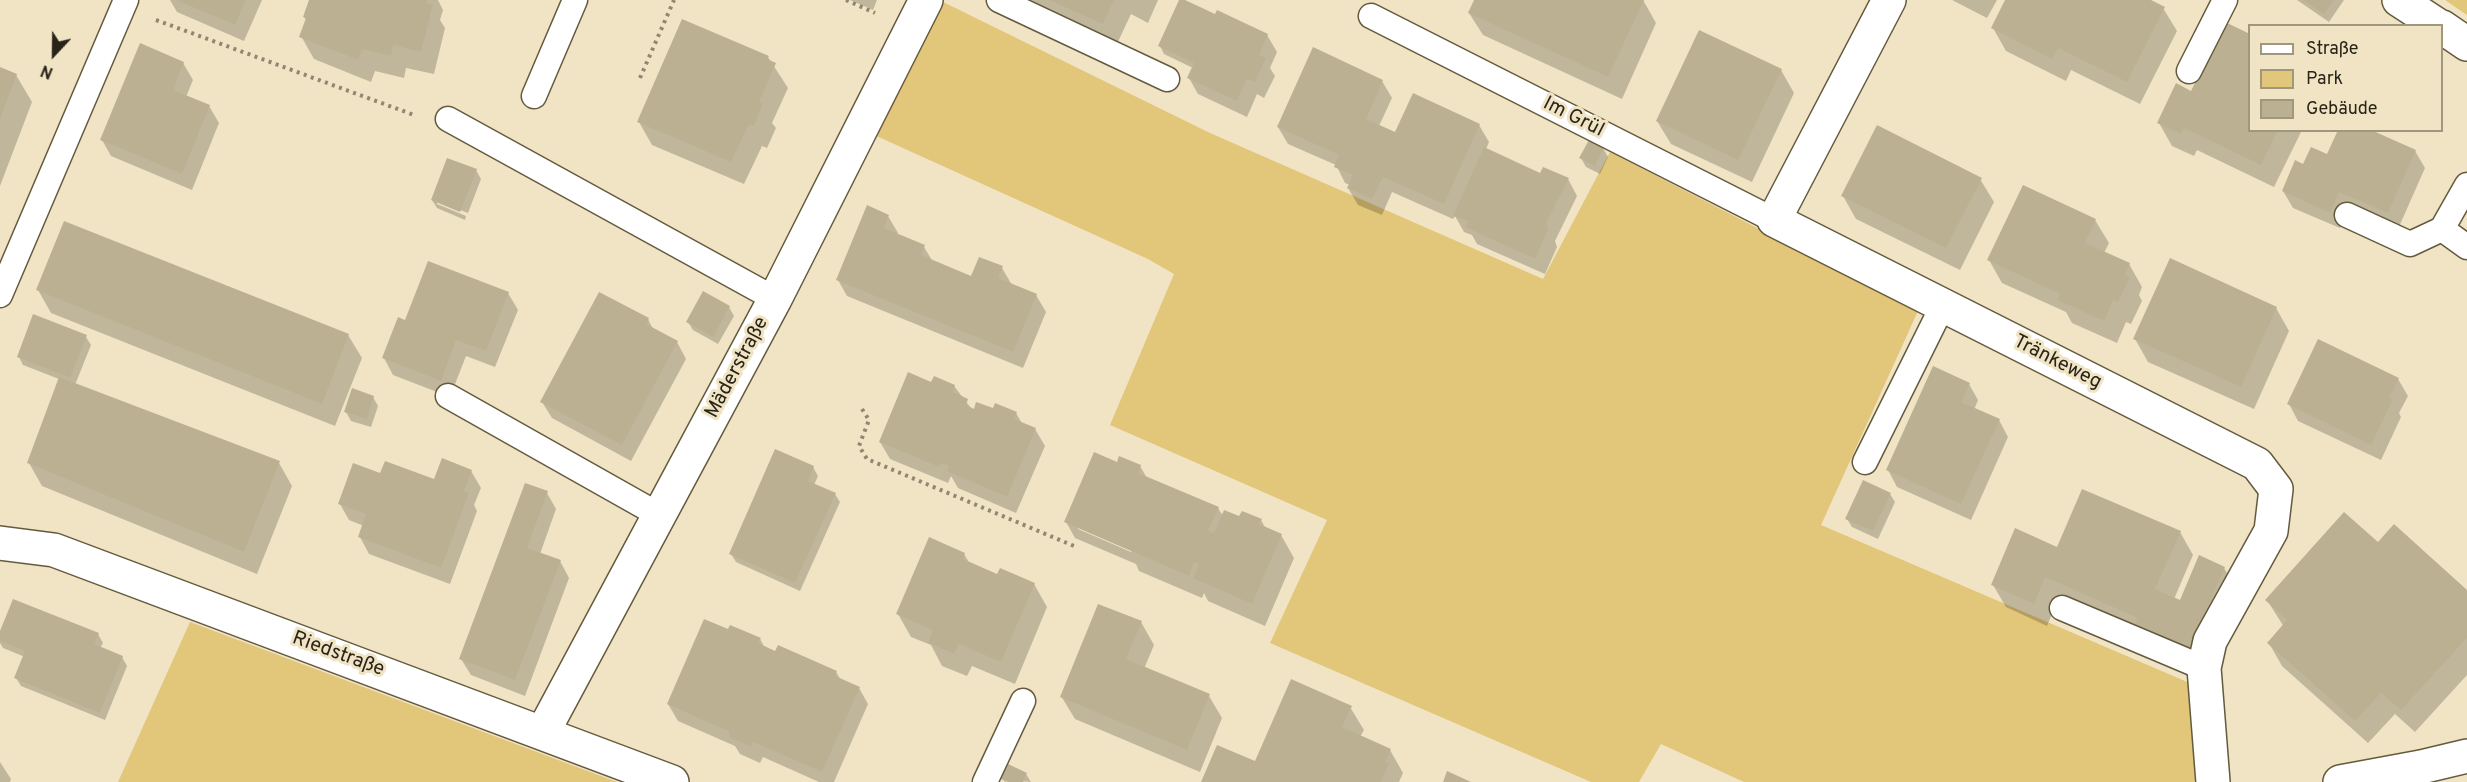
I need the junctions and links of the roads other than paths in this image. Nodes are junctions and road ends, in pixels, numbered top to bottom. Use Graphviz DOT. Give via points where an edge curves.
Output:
graph roads {
  1 [pos="575,0"];
  2 [pos="926,0"];
  3 [pos="999,0"];
  4 [pos="1889,0"];
  5 [pos="2225,0"];
  6 [pos="2399,0"];
  7 [pos="124,4"];
  8 [pos="1371,16"];
  9 [pos="2437,24"];
  10 [pos="2443,28"];
  11 [pos="2467,44"];
  12 [pos="2189,71"];
  13 [pos="1167,79"];
  14 [pos="534,96"];
  15 [pos="447,119"];
  16 [pos="2467,185"];
  17 [pos="2347,215"];
  18 [pos="1774,220"];
  19 [pos="2442,229"];
  20 [pos="2467,247"];
  21 [pos="0,295"];
  22 [pos="776,299"];
  23 [pos="1943,305"];
  24 [pos="447,396"];
  25 [pos="1864,462"];
  26 [pos="659,515"];
  27 [pos="0,543"];
  28 [pos="2062,608"];
  29 [pos="2204,668"];
  30 [pos="1023,701"];
  31 [pos="543,732"];
  32 [pos="2467,756"];
  33 [pos="672,782"];
  34 [pos="985,782"];
  35 [pos="2213,782"];
  36 [pos="2340,782"];
  1 -- 14 [label="lane"];
  2 -- 22 [label="street, Mäderstraße"];
  3 -- 13 [label="lane"];
  4 -- 18 [label="street"];
  5 -- 12 [label="lane"];
  6 -- 9 [label="street"];
  7 -- 21 [label="lane"];
  8 -- 18 [label="lane, Im Grül"];
  10 -- 11 [label="street"];
  15 -- 22 [label="lane"];
  16 -- 19 [label="lane"];
  17 -- 19 [label="lane" via="2410,244"];
  18 -- 23 [label="street, Tränkeweg"];
  19 -- 20 [label="lane"];
  22 -- 26 [label="street, Mäderstraße"];
  23 -- 25 [label="lane"];
  23 -- 29 [label="street, Tränkeweg" via="2257,465 2276,489 2271,531 2210,641"];
  24 -- 26 [label="lane"];
  26 -- 31 [label="street, Mäderstraße"];
  27 -- 31 [label="street, Riedstraße" via="54,550"];
  28 -- 29 [label="lane"];
  29 -- 35 [label="street, Tränkeweg"];
  30 -- 34 [label="lane"];
  31 -- 33 [label="street, Riedstraße"];
  32 -- 36 [label="street"];
}
